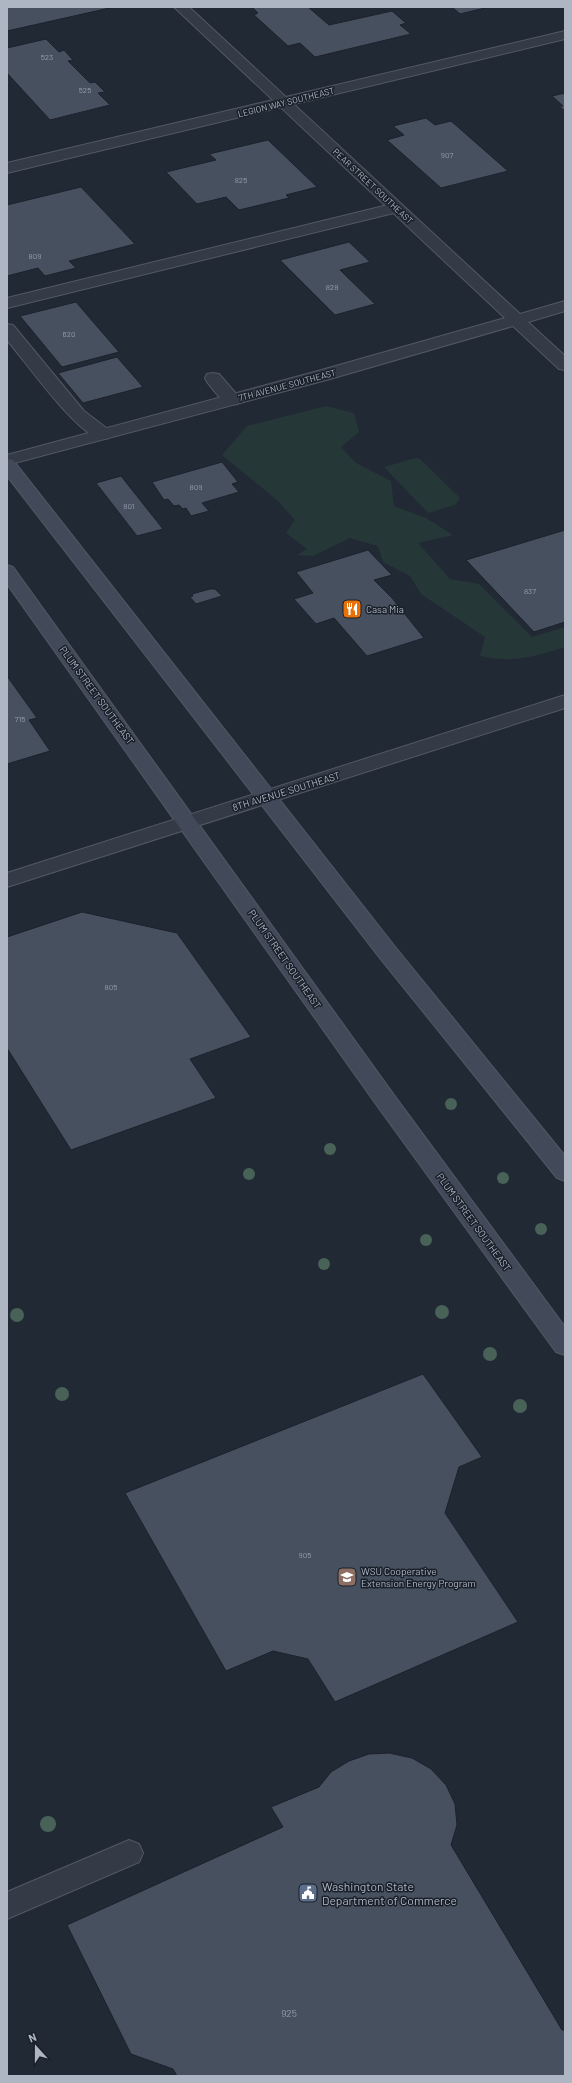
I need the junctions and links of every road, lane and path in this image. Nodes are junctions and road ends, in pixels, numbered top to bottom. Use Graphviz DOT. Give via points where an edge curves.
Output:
graph roads {
  1 [pos="181,7"];
  2 [pos="565,35"];
  3 [pos="283,103"];
  4 [pos="7,168"];
  5 [pos="396,208"];
  6 [pos="7,304"];
  7 [pos="565,306"];
  8 [pos="515,320"];
  9 [pos="7,329"];
  10 [pos="565,366"];
  11 [pos="212,378"];
  12 [pos="232,400"];
  13 [pos="103,434"];
  14 [pos="7,460"];
  15 [pos="7,464"];
  16 [pos="7,571"];
  17 [pos="565,700"];
  18 [pos="267,797"];
  19 [pos="188,822"];
  20 [pos="7,880"];
  21 [pos="565,1172"];
  22 [pos="565,1345"];
  23 [pos="129,1853"];
  24 [pos="8,1905"];
  1 -- 3 [label="street, PEAR STREET SOUTHEAST"];
  2 -- 3 [label="street, LEGION WAY SOUTHEAST"];
  3 -- 4 [label="street, LEGION WAY SOUTHEAST"];
  3 -- 5 [label="street, PEAR STREET SOUTHEAST"];
  5 -- 6 [label="street"];
  5 -- 8 [label="street, PEAR STREET SOUTHEAST"];
  7 -- 8 [label="street, 7TH AVENUE SOUTHEAST"];
  8 -- 10 [label="street, PEAR STREET SOUTHEAST"];
  8 -- 12 [label="street, 7TH AVENUE SOUTHEAST"];
  9 -- 13 [label="street" via="78,415"];
  11 -- 12 [label="street"];
  12 -- 13 [label="street, 7TH AVENUE SOUTHEAST"];
  13 -- 14 [label="street, 7TH AVENUE SOUTHEAST"];
  15 -- 18 [label="main road"];
  16 -- 19 [label="main road, PLUM STREET SOUTHEAST"];
  17 -- 18 [label="street, 8TH AVENUE SOUTHEAST"];
  18 -- 19 [label="street, 8TH AVENUE SOUTHEAST"];
  18 -- 21 [label="main road"];
  19 -- 20 [label="street, 8TH AVENUE SOUTHEAST"];
  19 -- 22 [label="main road, PLUM STREET SOUTHEAST" via="386,1101"];
  23 -- 24 [label="street"];
}
